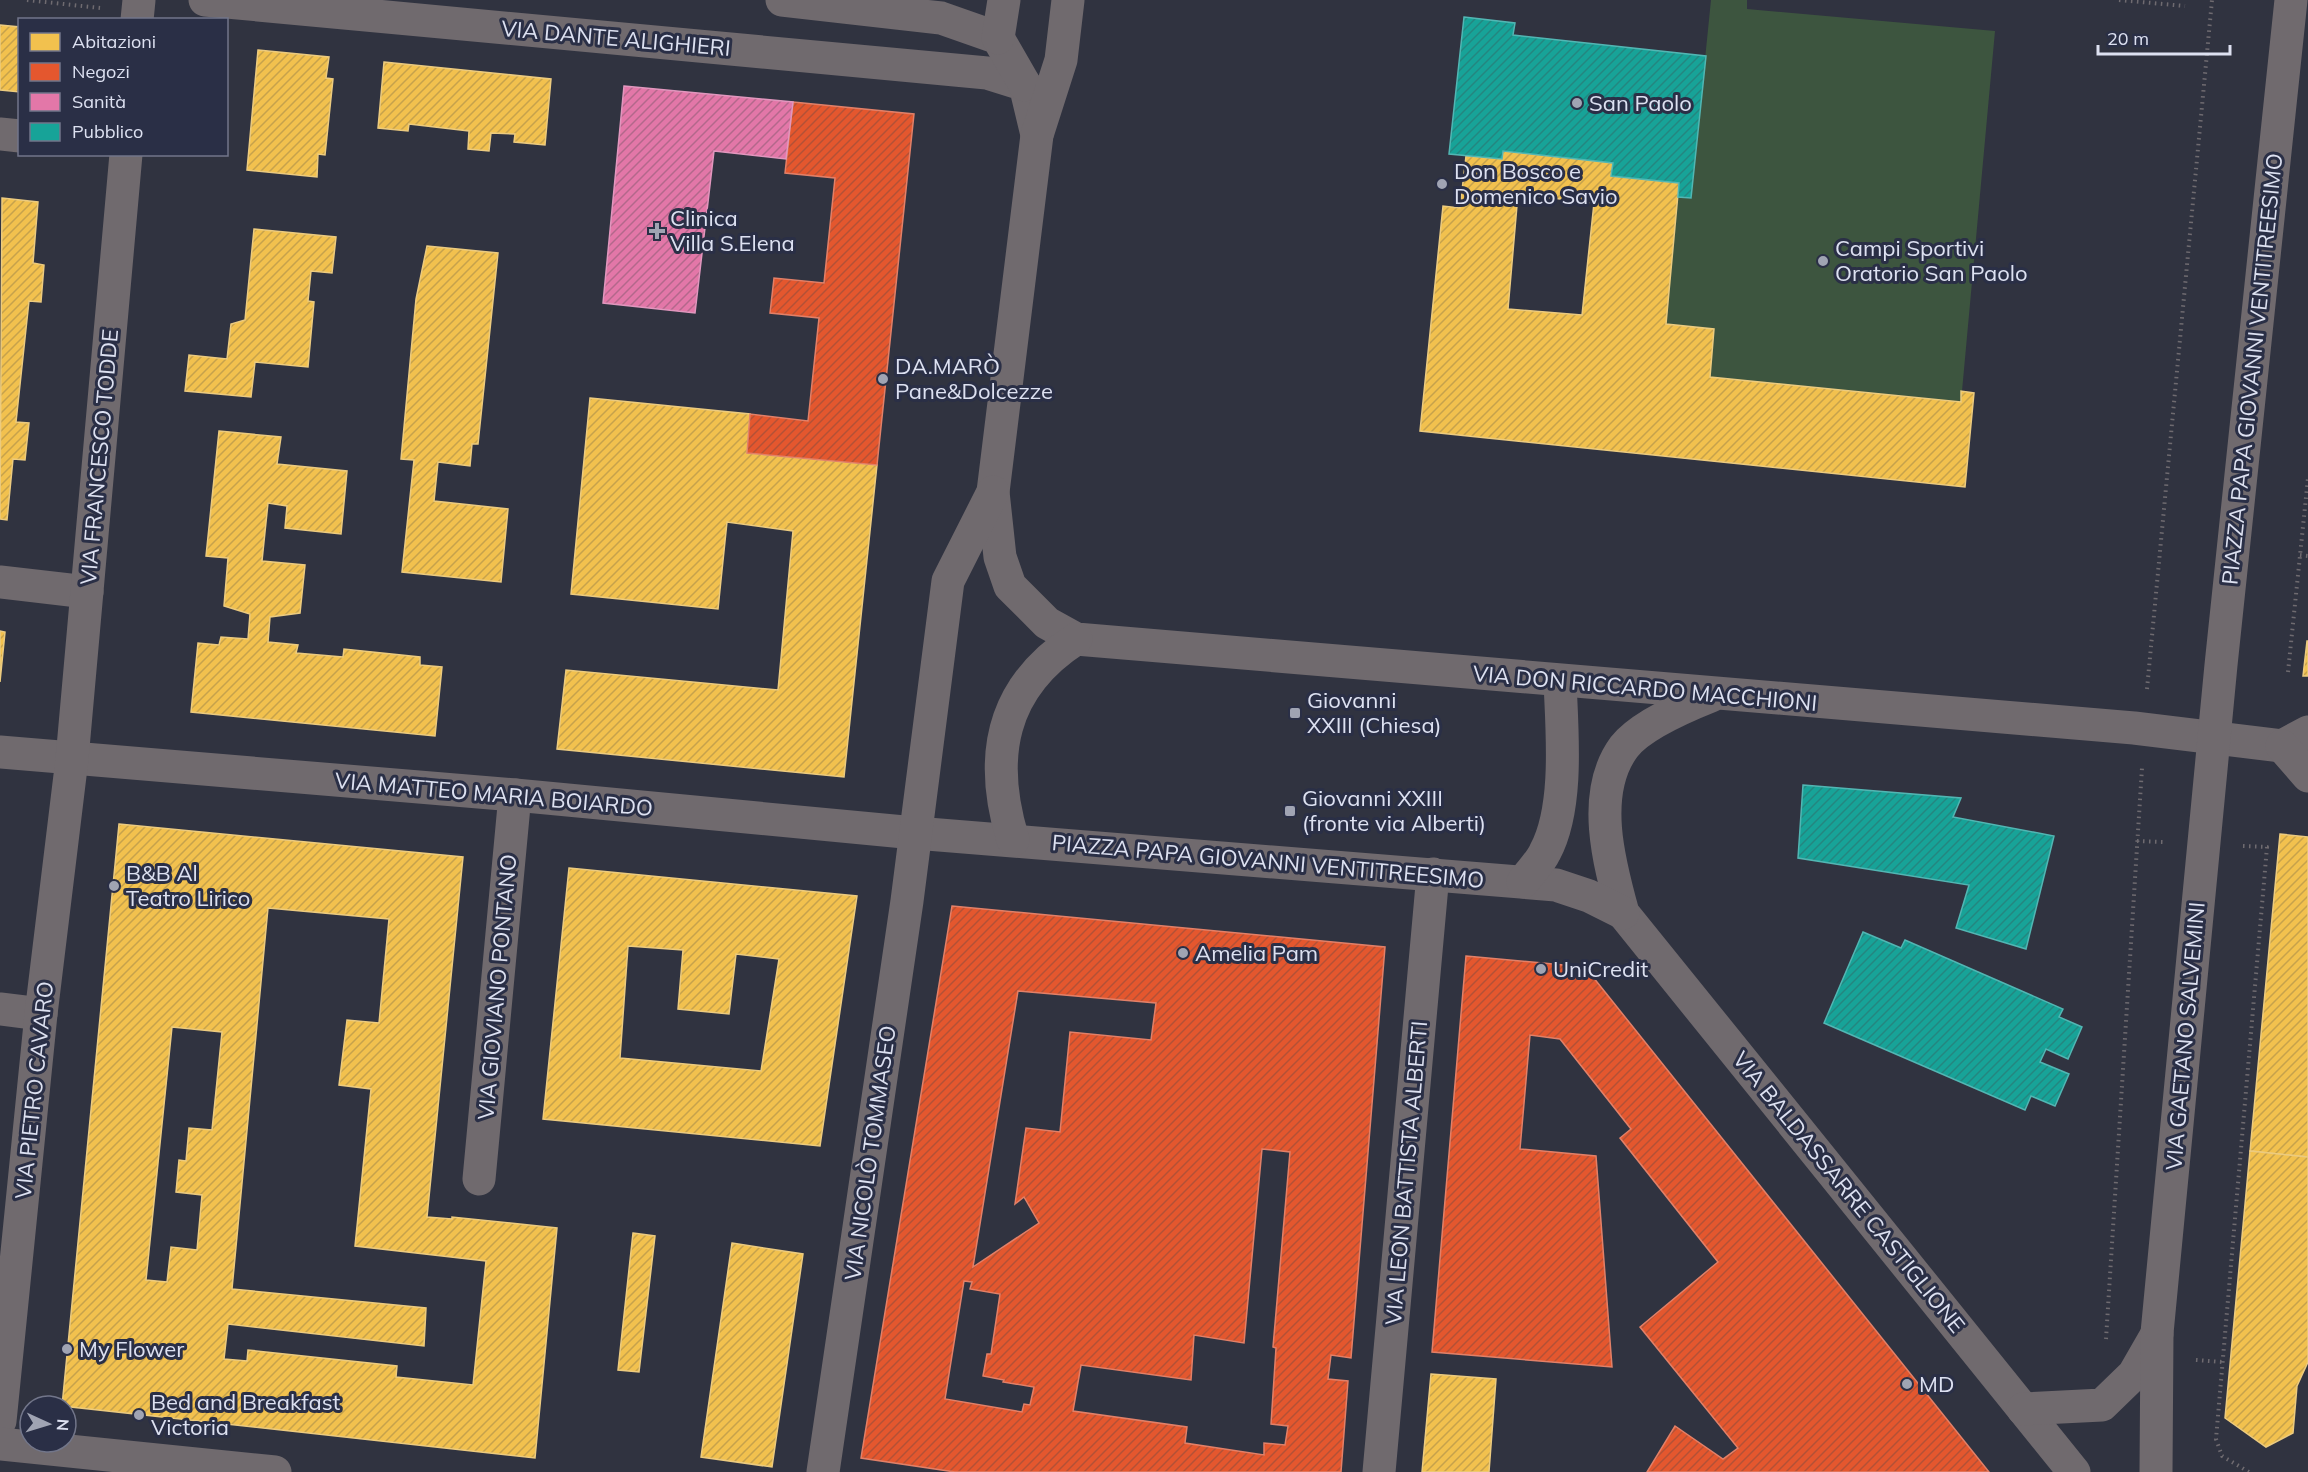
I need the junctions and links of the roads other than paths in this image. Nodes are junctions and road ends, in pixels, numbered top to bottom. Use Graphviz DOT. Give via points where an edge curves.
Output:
graph roads {
  1 [pos="139,0"];
  2 [pos="205,0"];
  3 [pos="782,0"];
  4 [pos="1004,0"];
  5 [pos="1068,0"];
  6 [pos="2291,0"];
  7 [pos="137,18"];
  8 [pos="998,38"];
  9 [pos="1025,85"];
  10 [pos="0,134"];
  11 [pos="1037,135"];
  12 [pos="18,136"];
  13 [pos="126,156"];
  14 [pos="993,492"];
  15 [pos="0,582"];
  16 [pos="87,592"];
  17 [pos="1076,639"];
  18 [pos="1560,682"];
  19 [pos="1717,694"];
  20 [pos="2215,738"];
  21 [pos="2295,739"];
  22 [pos="0,752"];
  23 [pos="72,759"];
  24 [pos="2308,776"];
  25 [pos="515,795"];
  26 [pos="915,833"];
  27 [pos="1013,840"];
  28 [pos="1433,874"];
  29 [pos="1523,882"];
  30 [pos="1623,913"];
  31 [pos="0,1009"];
  32 [pos="41,1014"];
  33 [pos="479,1179"];
  34 [pos="2157,1334"];
  35 [pos="2023,1409"];
  36 [pos="0,1421"];
  37 [pos="0,1444"];
  38 [pos="275,1472"];
  39 [pos="823,1472"];
  40 [pos="1379,1472"];
  41 [pos="2074,1472"];
  42 [pos="2156,1472"];
  1 -- 7 [label="street"];
  2 -- 9 [label="street, VIA DANTE ALIGHIERI" via="987,73"];
  3 -- 8 [label="street" via="941,18"];
  4 -- 8 [label="street"];
  5 -- 11 [label="street" via="1062,60"];
  6 -- 20 [label="street, PIAZZA PAPA GIOVANNI VENTITREESIMO"];
  8 -- 9 [label="street"];
  9 -- 11 [label="street"];
  10 -- 12 [label="street"];
  11 -- 14 [label="street"];
  13 -- 16 [label="street, VIA FRANCESCO TODDE"];
  14 -- 17 [label="street" via="1000,557 1010,586 1047,622"];
  14 -- 26 [label="street" via="948,581"];
  15 -- 16 [label="street"];
  16 -- 23 [label="street, VIA FRANCESCO TODDE"];
  17 -- 18 [label="street, VIA DON RICCARDO MACCHIONI"];
  17 -- 27 [label="street" via="1053,654 1022,692 1003,733 1000,777 1004,812"];
  18 -- 19 [label="street, VIA DON RICCARDO MACCHIONI"];
  18 -- 29 [label="street" via="1558,816 1545,852"];
  19 -- 20 [label="street, VIA DON RICCARDO MACCHIONI"];
  19 -- 30 [label="street" via="1678,709 1625,745 1614,765 1606,827 1611,871"];
  20 -- 21 [label="street, VIA DON RICCARDO MACCHIONI"];
  20 -- 34 [label="street, VIA GAETANO SALVEMINI"];
  21 -- 24 [label="street"];
  22 -- 23 [label="street, VIA MATTEO MARIA BOIARDO"];
  23 -- 25 [label="street, VIA MATTEO MARIA BOIARDO"];
  23 -- 32 [label="street, VIA PIETRO CAVARO"];
  25 -- 26 [label="street, VIA MATTEO MARIA BOIARDO"];
  25 -- 33 [label="street, VIA GIOVIANO PONTANO"];
  26 -- 27 [label="street, PIAZZA PAPA GIOVANNI VENTITREESIMO"];
  26 -- 39 [label="street, VIA NICOLÒ TOMMASEO"];
  27 -- 28 [label="street, PIAZZA PAPA GIOVANNI VENTITREESIMO"];
  28 -- 29 [label="street, PIAZZA PAPA GIOVANNI VENTITREESIMO"];
  28 -- 40 [label="street, VIA LEON BATTISTA ALBERTI"];
  29 -- 30 [label="street, PIAZZA PAPA GIOVANNI VENTITREESIMO" via="1556,885"];
  30 -- 35 [label="street, VIA BALDASSARRE CASTIGLIONE"];
  31 -- 32 [label="street"];
  32 -- 36 [label="street, VIA PIETRO CAVARO"];
  34 -- 35 [label="street, VIA GAETANO SALVEMINI" via="2134,1374 2102,1405"];
  34 -- 42 [label="street, VIA GAETANO SALVEMINI"];
  35 -- 41 [label="street, VIA BALDASSARRE CASTIGLIONE"];
  37 -- 38 [label="street"];
}
